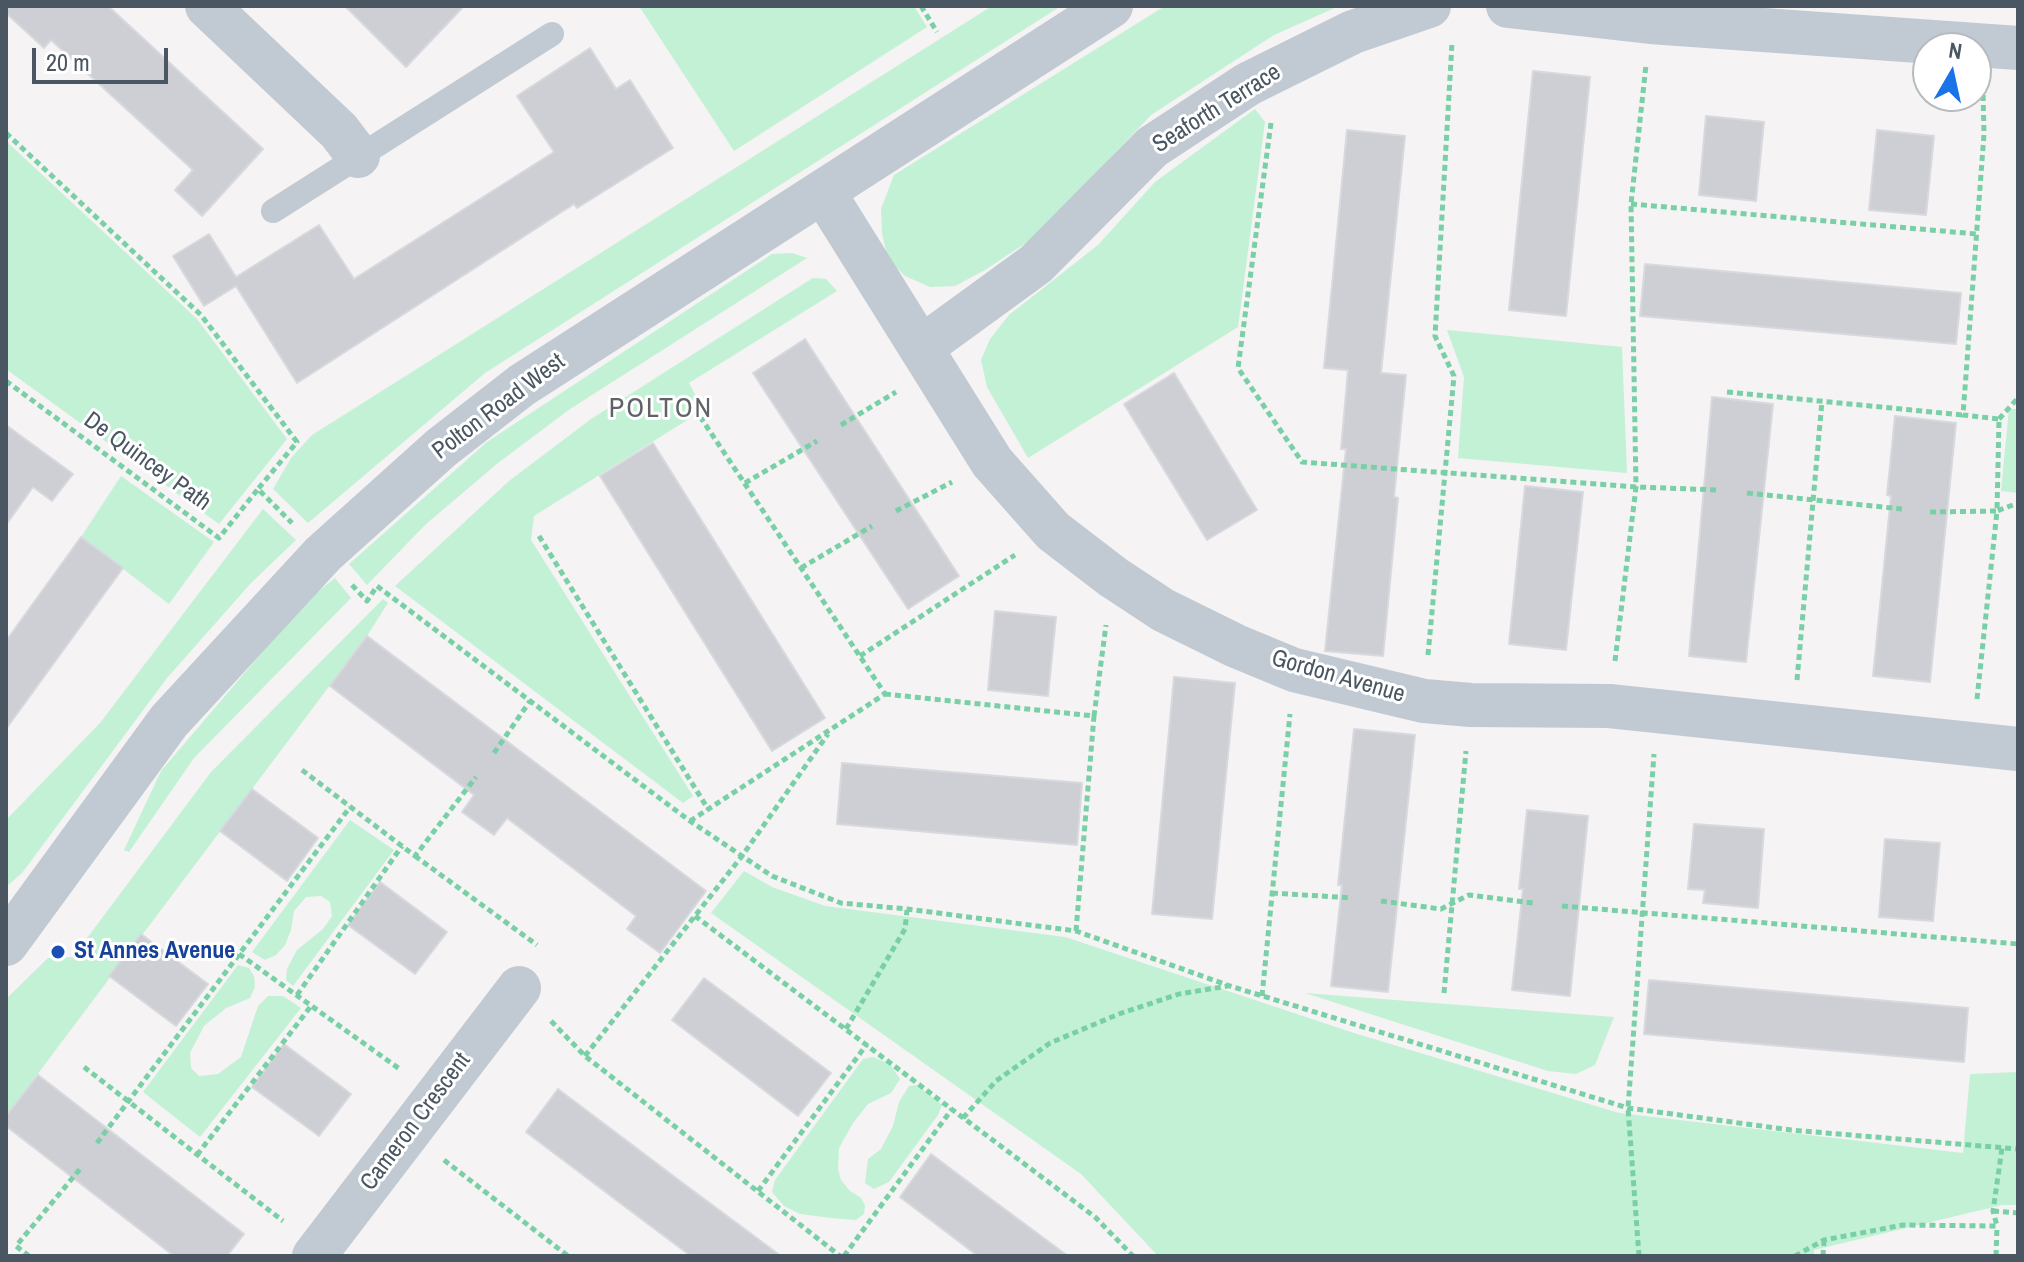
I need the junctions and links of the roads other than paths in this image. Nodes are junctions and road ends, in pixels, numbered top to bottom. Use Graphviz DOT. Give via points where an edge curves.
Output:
graph roads {
  1 [pos="1111,6"];
  2 [pos="1508,6"];
  3 [pos="231,14"];
  4 [pos="1440,22"];
  5 [pos="552,34"];
  6 [pos="2000,47"];
  7 [pos="358,156"];
  8 [pos="824,193"];
  9 [pos="273,211"];
  10 [pos="928,358"];
  11 [pos="2018,749"];
  12 [pos="6,944"];
  13 [pos="519,988"];
  14 [pos="317,1252"];
  1 -- 8 [label="street, Polton Road West"];
  2 -- 6 [label="street" via="1650,22"];
  3 -- 7 [label="street"];
  4 -- 10 [label="street, Seaforth Terrace" via="1353,32 1248,84 1152,147 1036,264"];
  5 -- 7 [label="lane"];
  7 -- 9 [label="lane"];
  8 -- 10 [label="street, Gordon Avenue"];
  8 -- 12 [label="street, Polton Road West" via="522,385 441,448 323,554 169,721"];
  10 -- 11 [label="street, Gordon Avenue" via="992,462 1053,531 1163,610 1294,670 1424,701 1609,706"];
  13 -- 14 [label="street, Cameron Crescent"];
}
